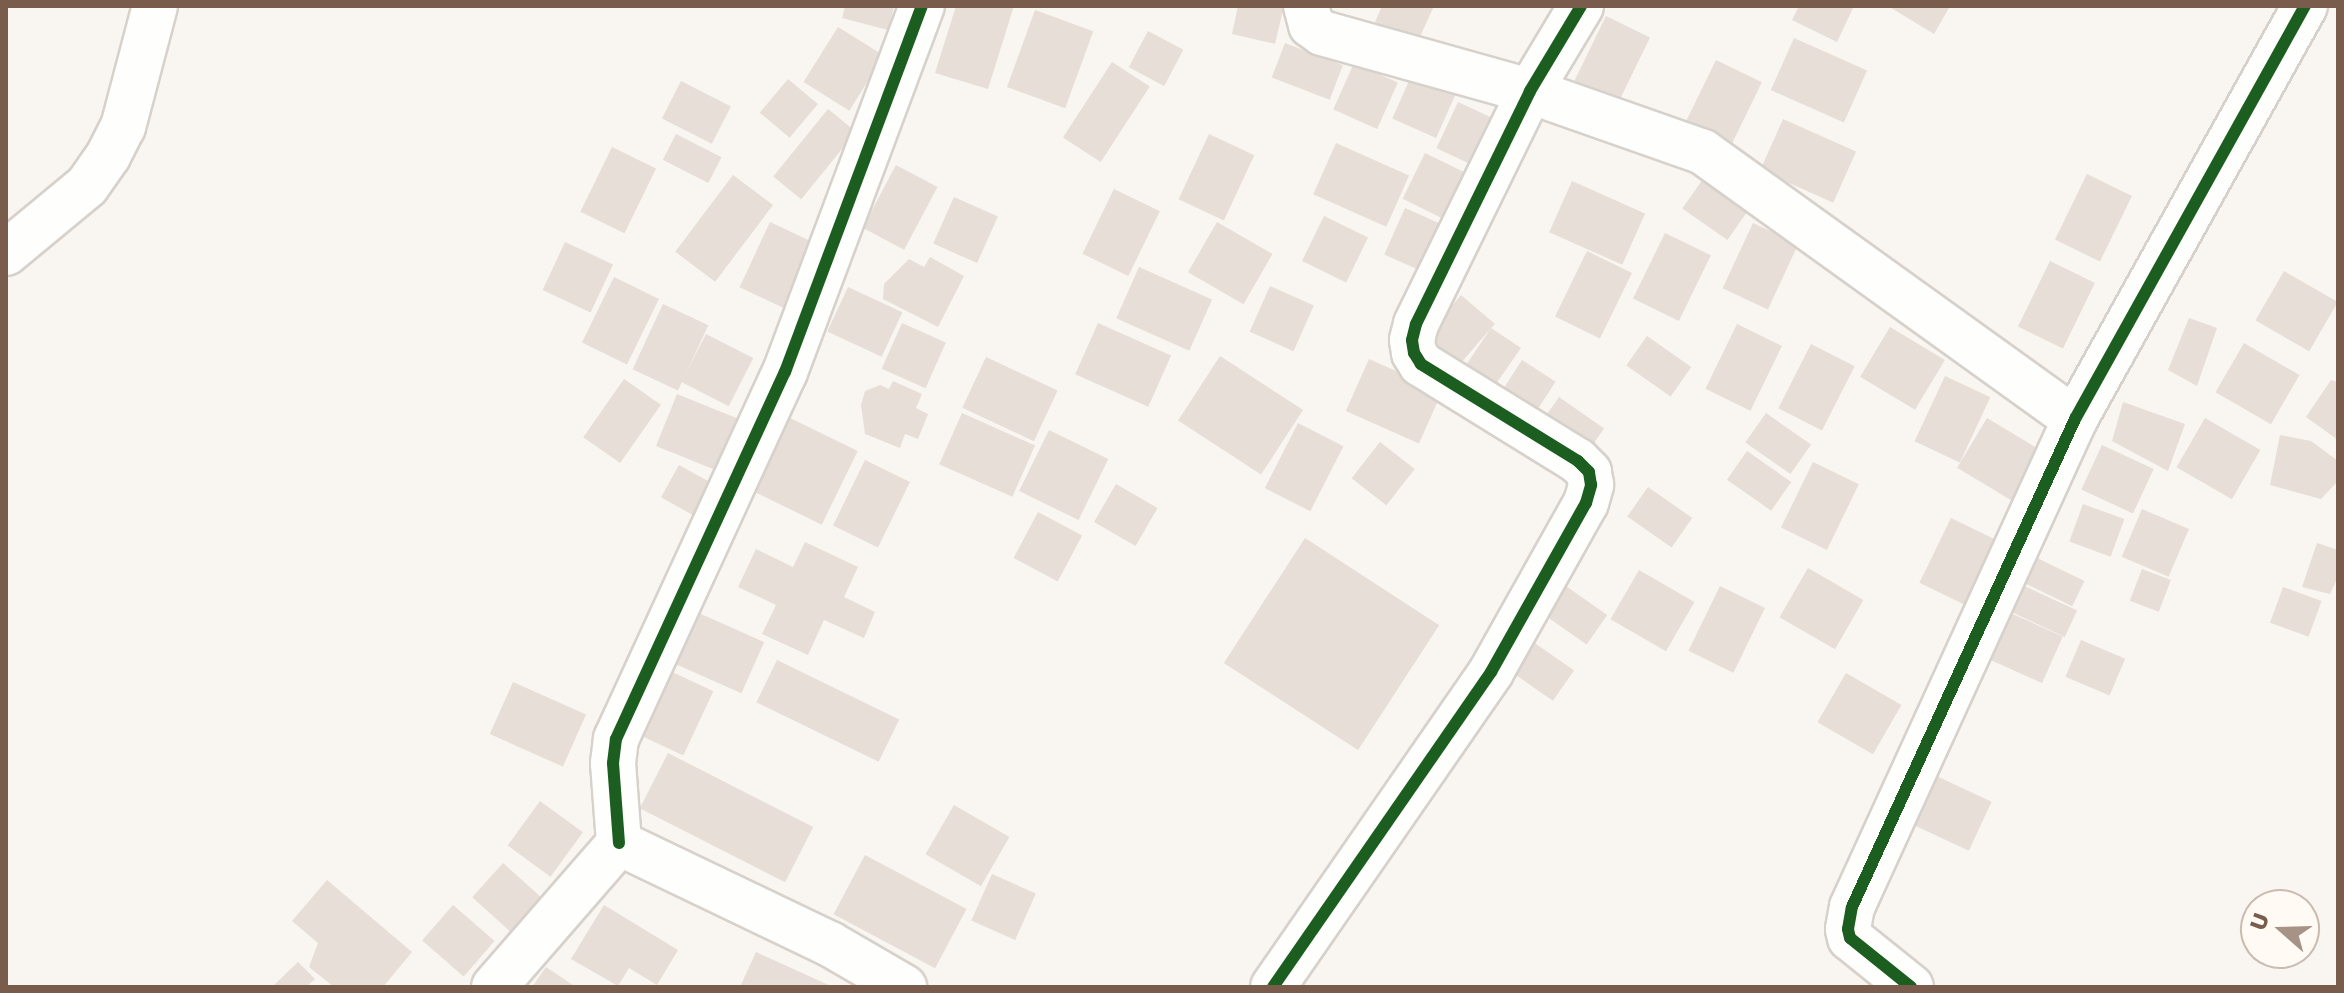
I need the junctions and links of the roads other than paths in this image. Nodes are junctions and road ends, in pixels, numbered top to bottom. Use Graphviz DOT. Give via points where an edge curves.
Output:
graph roads {
  1 [pos="155,6"];
  2 [pos="922,6"];
  3 [pos="1306,6"];
  4 [pos="1581,6"];
  5 [pos="2305,6"];
  6 [pos="1530,91"];
  7 [pos="6,253"];
  8 [pos="2075,419"];
  9 [pos="619,843"];
  10 [pos="494,987"];
  11 [pos="904,987"];
  12 [pos="1273,987"];
  13 [pos="1911,987"];
  1 -- 7 [label="street" via="123,127 108,156 87,186"];
  2 -- 9 [label="street" via="790,360 625,716 613,763"];
  3 -- 6 [label="street" via="1311,25 1322,33"];
  4 -- 6 [label="street"];
  5 -- 8 [label="street"];
  6 -- 8 [label="street" via="1717,161"];
  6 -- 12 [label="street" via="1416,324 1414,353 1421,364 1578,461 1589,472 1589,494 1491,672"];
  8 -- 13 [label="street" via="1848,918 1850,938"];
  9 -- 10 [label="street"];
  9 -- 11 [label="street" via="830,944"];
}
